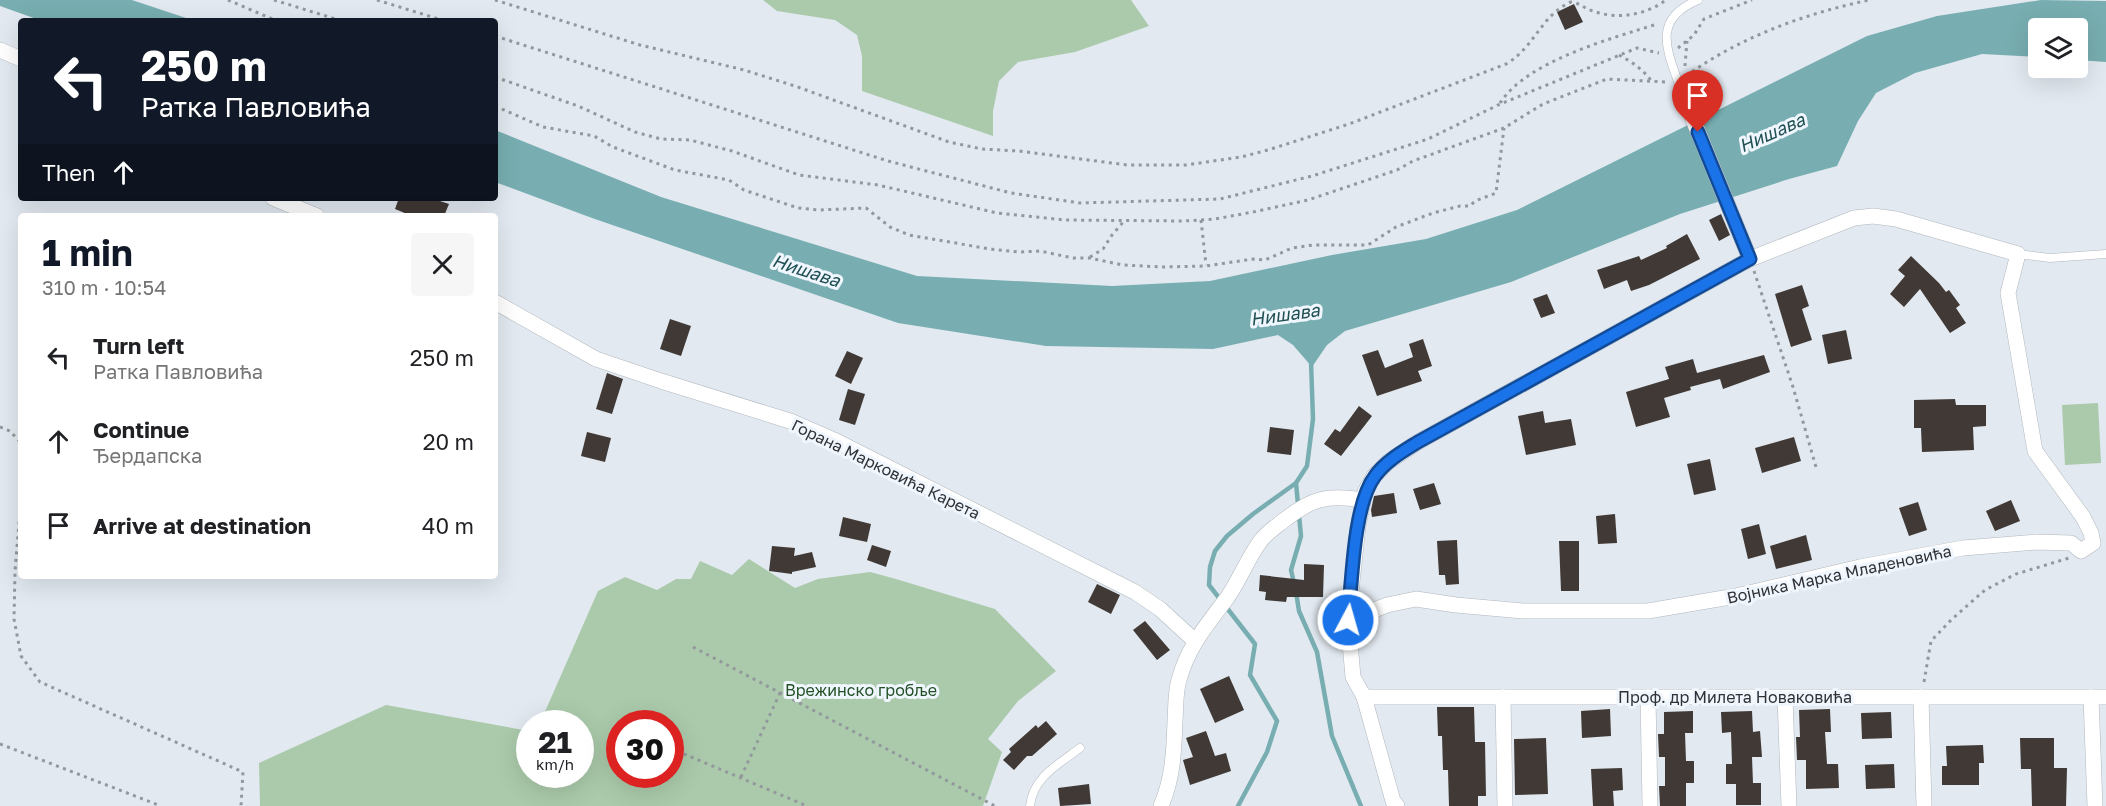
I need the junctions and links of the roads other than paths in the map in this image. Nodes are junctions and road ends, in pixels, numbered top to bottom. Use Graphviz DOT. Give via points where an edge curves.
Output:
graph roads {
  1 [pos="1698,0"];
  2 [pos="0,51"];
  3 [pos="18,58"];
  4 [pos="1680,86"];
  5 [pos="280,201"];
  6 [pos="310,213"];
  7 [pos="2018,254"];
  8 [pos="2106,254"];
  9 [pos="1750,259"];
  10 [pos="498,304"];
  11 [pos="1362,500"];
  12 [pos="1348,620"];
  13 [pos="1195,641"];
  14 [pos="1364,697"];
  15 [pos="1503,697"];
  16 [pos="1648,697"];
  17 [pos="1920,697"];
  18 [pos="2099,697"];
  19 [pos="1785,698"];
  20 [pos="1080,748"];
  21 [pos="1030,806"];
  22 [pos="1161,806"];
  23 [pos="1396,806"];
  24 [pos="1505,806"];
  25 [pos="1650,806"];
  26 [pos="1789,806"];
  27 [pos="1924,806"];
  28 [pos="2095,806"];
  1 -- 4 [label="lane" via="1683,7 1666,30 1669,55"];
  2 -- 3 [label="street"];
  4 -- 9 [label="street"];
  5 -- 6 [label="street"];
  7 -- 8 [label="lane" via="2050,258"];
  7 -- 9 [label="street" via="1873,216 1854,218"];
  7 -- 12 [label="street, Војника Марка Младеновића" via="2008,293 2035,451 2091,533 2093,543 2081,551 2071,543 2036,542 1963,548 1648,611 1523,611 1416,599"];
  9 -- 11 [label="street" via="1398,454 1374,476"];
  10 -- 13 [label="street, Горана Марковића Карета" via="596,359 793,422 834,440 1135,592"];
  11 -- 12 [label="street"];
  11 -- 13 [label="street" via="1326,497 1298,509 1267,534"];
  12 -- 14 [label="street" via="1353,677"];
  13 -- 22 [label="street" via="1178,680 1172,770"];
  14 -- 15 [label="street, Проф. др Милета Новаковића"];
  14 -- 23 [label="street"];
  15 -- 16 [label="street, Проф. др Милета Новаковића"];
  15 -- 24 [label="street"];
  16 -- 19 [label="street, Проф. др Милета Новаковића"];
  16 -- 25 [label="street"];
  17 -- 18 [label="street, Проф. др Милета Новаковића"];
  17 -- 19 [label="street, Проф. др Милета Новаковића"];
  17 -- 27 [label="street"];
  18 -- 28 [label="street"];
  19 -- 26 [label="street"];
  20 -- 21 [label="lane" via="1041,778"];
}
